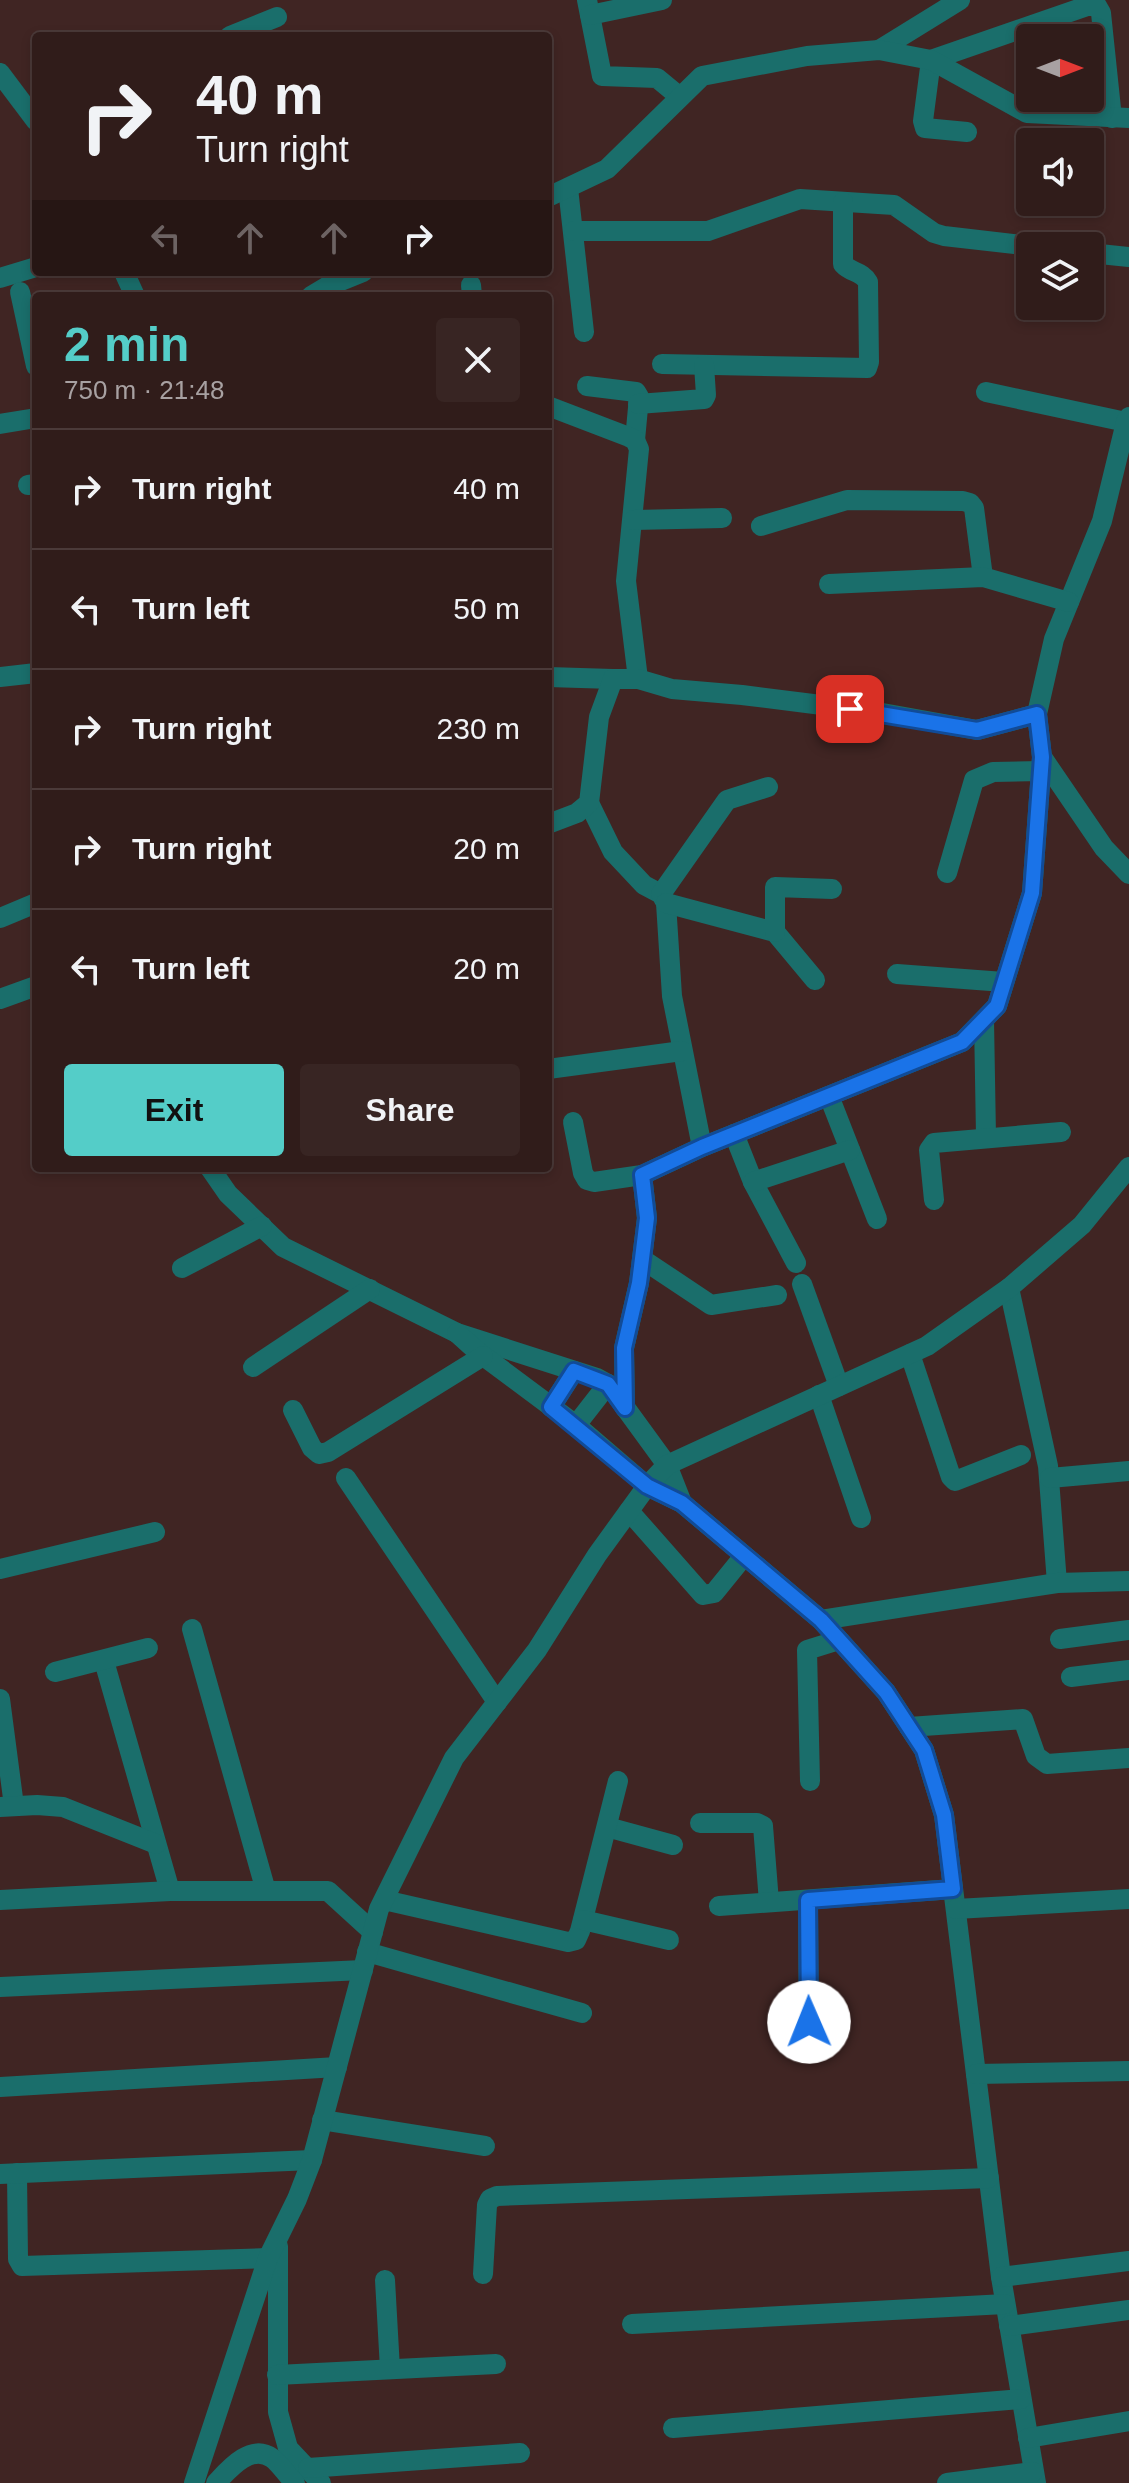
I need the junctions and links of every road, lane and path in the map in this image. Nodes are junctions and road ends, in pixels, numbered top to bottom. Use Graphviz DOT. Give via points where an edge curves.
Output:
graph roads {
  1 [pos="662,0"];
  2 [pos="960,0"];
  3 [pos="588,8"];
  4 [pos="277,17"];
  5 [pos="240,32"];
  6 [pos="879,50"];
  7 [pos="931,60"];
  8 [pos="0,73"];
  9 [pos="680,97"];
  10 [pos="32,113"];
  11 [pos="1120,118"];
  12 [pos="967,132"];
  13 [pos="568,188"];
  14 [pos="552,195"];
  15 [pos="843,202"];
  16 [pos="574,231"];
  17 [pos="1016,244"];
  18 [pos="1104,254"];
  19 [pos="1129,257"];
  20 [pos="32,268"];
  21 [pos="353,276"];
  22 [pos="0,278"];
  23 [pos="322,288"];
  24 [pos="20,292"];
  25 [pos="584,332"];
  26 [pos="32,348"];
  27 [pos="662,364"];
  28 [pos="704,365"];
  29 [pos="587,386"];
  30 [pos="986,392"];
  31 [pos="638,404"];
  32 [pos="552,408"];
  33 [pos="32,419"];
  34 [pos="1127,419"];
  35 [pos="0,424"];
  36 [pos="635,440"];
  37 [pos="722,518"];
  38 [pos="634,520"];
  39 [pos="761,526"];
  40 [pos="983,577"];
  41 [pos="829,584"];
  42 [pos="1069,602"];
  43 [pos="32,673"];
  44 [pos="0,677"];
  45 [pos="552,677"];
  46 [pos="613,679"];
  47 [pos="638,679"];
  48 [pos="1037,714"];
  49 [pos="1041,764"];
  50 [pos="768,787"];
  51 [pos="589,803"];
  52 [pos="552,822"];
  53 [pos="947,873"];
  54 [pos="1129,874"];
  55 [pos="832,889"];
  56 [pos="664,899"];
  57 [pos="32,905"];
  58 [pos="0,918"];
  59 [pos="775,932"];
  60 [pos="897,974"];
  61 [pos="815,980"];
  62 [pos="1004,982"];
  63 [pos="32,987"];
  64 [pos="0,999"];
  65 [pos="984,1020"];
  66 [pos="682,1051"];
  67 [pos="552,1068"];
  68 [pos="829,1096"];
  69 [pos="573,1122"];
  70 [pos="1061,1132"];
  71 [pos="734,1134"];
  72 [pos="986,1136"];
  73 [pos="702,1147"];
  74 [pos="850,1150"];
  75 [pos="1129,1167"];
  76 [pos="213,1172"];
  77 [pos="642,1175"];
  78 [pos="753,1182"];
  79 [pos="1129,1198"];
  80 [pos="1103,1199"];
  81 [pos="934,1200"];
  82 [pos="877,1219"];
  83 [pos="262,1226"];
  84 [pos="642,1259"];
  85 [pos="796,1263"];
  86 [pos="182,1268"];
  87 [pos="802,1284"];
  88 [pos="1009,1288"];
  89 [pos="370,1289"];
  90 [pos="777,1295"];
  91 [pos="457,1333"];
  92 [pos="910,1354"];
  93 [pos="483,1356"];
  94 [pos="253,1367"];
  95 [pos="574,1371"];
  96 [pos="608,1384"];
  97 [pos="839,1386"];
  98 [pos="819,1395"];
  99 [pos="551,1407"];
  100 [pos="625,1408"];
  101 [pos="293,1410"];
  102 [pos="576,1425"];
  103 [pos="1021,1455"];
  104 [pos="667,1465"];
  105 [pos="1129,1471"];
  106 [pos="346,1478"];
  107 [pos="1050,1478"];
  108 [pos="647,1486"];
  109 [pos="682,1503"];
  110 [pos="629,1511"];
  111 [pos="861,1518"];
  112 [pos="155,1532"];
  113 [pos="744,1556"];
  114 [pos="0,1569"];
  115 [pos="1129,1581"];
  116 [pos="1057,1583"];
  117 [pos="821,1620"];
  118 [pos="192,1629"];
  119 [pos="1129,1630"];
  120 [pos="1060,1639"];
  121 [pos="839,1640"];
  122 [pos="148,1648"];
  123 [pos="104,1661"];
  124 [pos="1129,1670"];
  125 [pos="55,1672"];
  126 [pos="1071,1677"];
  127 [pos="0,1699"];
  128 [pos="497,1702"];
  129 [pos="909,1727"];
  130 [pos="1129,1758"];
  131 [pos="618,1781"];
  132 [pos="810,1781"];
  133 [pos="7,1807"];
  134 [pos="700,1823"];
  135 [pos="607,1827"];
  136 [pos="156,1844"];
  137 [pos="673,1845"];
  138 [pos="170,1891"];
  139 [pos="266,1891"];
  140 [pos="954,1899"];
  141 [pos="1129,1899"];
  142 [pos="0,1900"];
  143 [pos="384,1900"];
  144 [pos="808,1900"];
  145 [pos="769,1902"];
  146 [pos="719,1906"];
  147 [pos="583,1920"];
  148 [pos="373,1932"];
  149 [pos="669,1940"];
  150 [pos="365,1961"];
  151 [pos="0,1987"];
  152 [pos="582,2013"];
  153 [pos="809,2052"];
  154 [pos="337,2067"];
  155 [pos="1129,2071"];
  156 [pos="976,2074"];
  157 [pos="0,2087"];
  158 [pos="322,2120"];
  159 [pos="485,2146"];
  160 [pos="312,2160"];
  161 [pos="8,2174"];
  162 [pos="989,2178"];
  163 [pos="278,2238"];
  164 [pos="268,2258"];
  165 [pos="1129,2261"];
  166 [pos="483,2274"];
  167 [pos="1001,2277"];
  168 [pos="385,2280"];
  169 [pos="1005,2304"];
  170 [pos="1129,2310"];
  171 [pos="632,2324"];
  172 [pos="1009,2326"];
  173 [pos="496,2364"];
  174 [pos="390,2369"];
  175 [pos="277,2375"];
  176 [pos="1021,2399"];
  177 [pos="1129,2421"];
  178 [pos="673,2428"];
  179 [pos="1028,2438"];
  180 [pos="520,2453"];
  181 [pos="1035,2477"];
  182 [pos="308,2478"];
  183 [pos="194,2483"];
  184 [pos="216,2483"];
  185 [pos="947,2483"];
  1 -- 3 [label="street"];
  2 -- 6 [label="street"];
  3 -- 9 [label="street" via="602,76 657,78"];
  4 -- 5 [label="street"];
  6 -- 7 [label="street"];
  6 -- 9 [label="street" via="807,56 702,76"];
  7 -- 11 [label="street" via="1027,113"];
  7 -- 11 [label="street" via="1097,6"];
  7 -- 12 [label="street" via="925,128"];
  8 -- 10 [label="street"];
  9 -- 13 [label="street" via="607,169"];
  13 -- 14 [label="street"];
  13 -- 16 [label="street"];
  15 -- 16 [label="street" via="792,200 708,231"];
  15 -- 17 [label="street" via="894,205 934,233"];
  15 -- 28 [label="street" via="843,264 868,282 867,368"];
  16 -- 25 [label="street"];
  18 -- 19 [label="street"];
  20 -- 22 [label="street"];
  21 -- 23 [label="street"];
  24 -- 26 [label="street"];
  27 -- 28 [label="street"];
  28 -- 31 [label="street" via="704,399"];
  29 -- 31 [label="street" via="636,392"];
  30 -- 34 [label="street"];
  31 -- 36 [label="street"];
  32 -- 36 [label="street"];
  33 -- 35 [label="street"];
  34 -- 42 [label="street" via="1102,521"];
  36 -- 38 [label="street" via="639,449"];
  37 -- 38 [label="street"];
  38 -- 47 [label="street" via="626,581"];
  39 -- 40 [label="street" via="847,500 970,503"];
  40 -- 41 [label="street"];
  40 -- 42 [label="street"];
  42 -- 48 [label="street" via="1054,639"];
  43 -- 44 [label="street"];
  45 -- 46 [label="street"];
  46 -- 47 [label="street"];
  46 -- 51 [label="street" via="599,717"];
  47 -- 48 [label="street" via="672,689 832,706 977,730"];
  48 -- 49 [label="street"];
  49 -- 53 [label="street" via="974,780"];
  49 -- 54 [label="street"];
  49 -- 62 [label="street" via="1032,893"];
  50 -- 56 [label="street" via="727,800"];
  51 -- 52 [label="street"];
  51 -- 56 [label="street" via="613,852"];
  55 -- 59 [label="street" via="775,887"];
  56 -- 59 [label="street"];
  56 -- 66 [label="street"];
  57 -- 58 [label="street"];
  59 -- 61 [label="street"];
  60 -- 62 [label="street"];
  62 -- 65 [label="street" via="997,1006"];
  63 -- 64 [label="street"];
  65 -- 68 [label="street" via="962,1042"];
  65 -- 72 [label="street"];
  66 -- 67 [label="street"];
  66 -- 73 [label="street"];
  68 -- 71 [label="street"];
  68 -- 74 [label="street"];
  69 -- 77 [label="street" via="587,1180"];
  70 -- 72 [label="street"];
  71 -- 73 [label="street"];
  71 -- 78 [label="street"];
  72 -- 81 [label="street" via="930,1145"];
  73 -- 77 [label="street"];
  74 -- 78 [label="street"];
  74 -- 82 [label="street"];
  75 -- 80 [label="street"];
  76 -- 83 [label="street"];
  77 -- 84 [label="street" via="647,1218"];
  78 -- 85 [label="street"];
  79 -- 80 [label="street"];
  80 -- 88 [label="street" via="1082,1225"];
  83 -- 86 [label="street"];
  83 -- 89 [label="street" via="283,1247"];
  84 -- 90 [label="street" via="711,1305"];
  84 -- 100 [label="street" via="624,1348"];
  87 -- 97 [label="street"];
  88 -- 92 [label="street"];
  88 -- 107 [label="street"];
  89 -- 91 [label="street"];
  89 -- 94 [label="street"];
  91 -- 93 [label="street"];
  91 -- 95 [label="street"];
  92 -- 97 [label="street"];
  92 -- 103 [label="street" via="955,1481"];
  93 -- 99 [label="street"];
  93 -- 101 [label="street" via="328,1452 319,1454 312,1448"];
  95 -- 96 [label="street"];
  95 -- 99 [label="street"];
  96 -- 100 [label="street"];
  96 -- 102 [label="street"];
  97 -- 98 [label="street"];
  98 -- 104 [label="street"];
  98 -- 111 [label="street"];
  99 -- 102 [label="street"];
  100 -- 104 [label="street"];
  102 -- 108 [label="street"];
  104 -- 108 [label="street"];
  104 -- 109 [label="street"];
  105 -- 107 [label="street"];
  106 -- 128 [label="street"];
  107 -- 116 [label="street"];
  108 -- 109 [label="street"];
  108 -- 110 [label="street"];
  109 -- 113 [label="street"];
  110 -- 113 [label="street" via="703,1595 714,1593"];
  110 -- 128 [label="street"];
  112 -- 114 [label="street"];
  113 -- 117 [label="street"];
  115 -- 116 [label="street"];
  116 -- 117 [label="street"];
  117 -- 121 [label="street"];
  118 -- 139 [label="street"];
  119 -- 120 [label="street"];
  121 -- 129 [label="street" via="886,1692"];
  121 -- 132 [label="street" via="807,1650"];
  122 -- 123 [label="street"];
  123 -- 125 [label="street"];
  123 -- 136 [label="street"];
  124 -- 126 [label="street"];
  127 -- 133 [label="street"];
  128 -- 143 [label="street" via="454,1758"];
  129 -- 130 [label="street" via="1023,1719 1036,1756 1047,1764"];
  129 -- 140 [label="street" via="924,1750 944,1815"];
  131 -- 135 [label="street"];
  133 -- 136 [label="street" via="63,1807"];
  134 -- 145 [label="street" via="763,1826"];
  135 -- 137 [label="street"];
  135 -- 147 [label="street"];
  136 -- 138 [label="street"];
  138 -- 139 [label="street"];
  138 -- 142 [label="street"];
  139 -- 148 [label="street" via="328,1891"];
  140 -- 141 [label="street"];
  140 -- 144 [label="street"];
  140 -- 156 [label="street"];
  143 -- 147 [label="street" via="568,1942 576,1940"];
  143 -- 148 [label="street"];
  144 -- 145 [label="street"];
  144 -- 153 [label="street"];
  145 -- 146 [label="street"];
  147 -- 149 [label="street"];
  148 -- 150 [label="street"];
  150 -- 151 [label="street"];
  150 -- 152 [label="street"];
  150 -- 154 [label="street"];
  154 -- 157 [label="street"];
  154 -- 158 [label="street"];
  155 -- 156 [label="street"];
  156 -- 162 [label="street"];
  158 -- 159 [label="street"];
  158 -- 160 [label="street"];
  160 -- 161 [label="street"];
  160 -- 163 [label="street"];
  161 -- 164 [label="street" via="22,2266"];
  162 -- 166 [label="street" via="497,2196 487,2205"];
  162 -- 167 [label="street"];
  163 -- 164 [label="street"];
  163 -- 175 [label="street"];
  164 -- 183 [label="street"];
  165 -- 167 [label="street"];
  167 -- 169 [label="street"];
  168 -- 174 [label="street"];
  169 -- 171 [label="street"];
  169 -- 172 [label="street"];
  170 -- 172 [label="street"];
  172 -- 176 [label="street"];
  173 -- 174 [label="street"];
  174 -- 175 [label="street"];
  175 -- 182 [label="street" via="282,2432"];
  176 -- 178 [label="street"];
  176 -- 179 [label="street"];
  177 -- 179 [label="street"];
  179 -- 181 [label="street"];
  180 -- 182 [label="street"];
  181 -- 185 [label="street"];
  182 -- 184 [label="street" via="260,2453 231,2466"];
}
